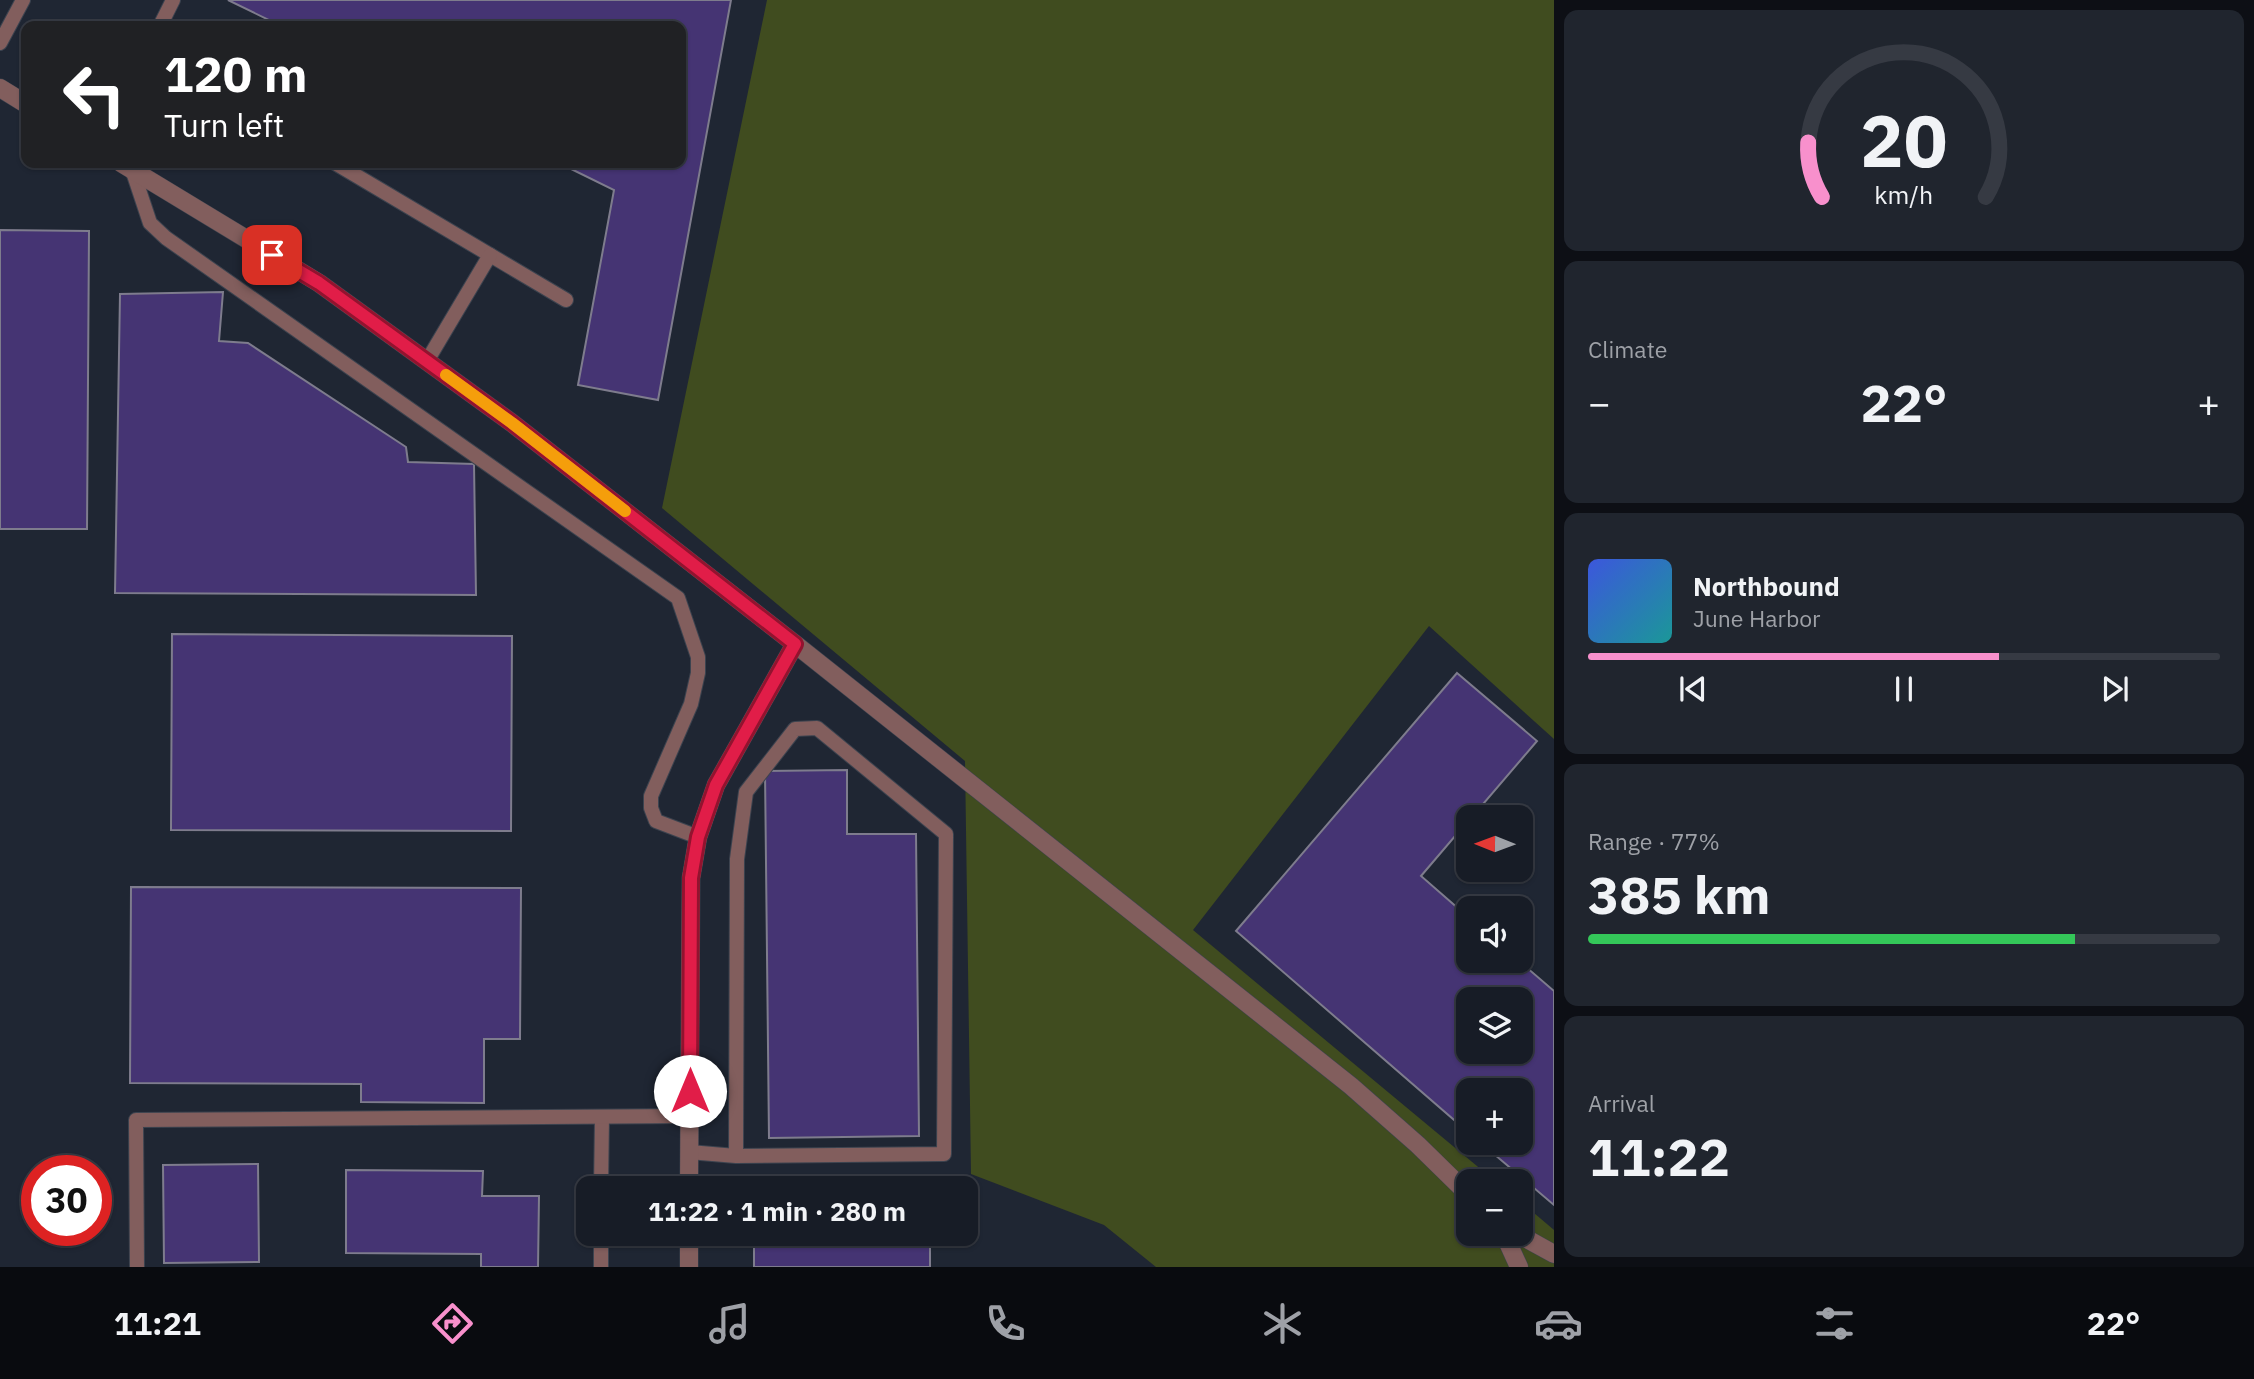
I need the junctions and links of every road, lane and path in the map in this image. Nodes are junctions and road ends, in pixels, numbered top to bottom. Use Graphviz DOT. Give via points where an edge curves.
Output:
graph roads {
  1 [pos="23,0"];
  2 [pos="173,0"];
  3 [pos="162,21"];
  4 [pos="0,43"];
  5 [pos="0,88"];
  6 [pos="21,101"];
  7 [pos="128,168"];
  8 [pos="130,168"];
  9 [pos="343,168"];
  10 [pos="490,255"];
  11 [pos="566,300"];
  12 [pos="426,361"];
  13 [pos="795,644"];
  14 [pos="698,837"];
  15 [pos="689,1116"];
  16 [pos="602,1117"];
  17 [pos="689,1152"];
  18 [pos="736,1156"];
  19 [pos="601,1176"];
  20 [pos="689,1176"];
  21 [pos="1456,1182"];
  22 [pos="1533,1242"];
  23 [pos="601,1246"];
  24 [pos="689,1246"];
  25 [pos="1509,1246"];
  26 [pos="1554,1254"];
  27 [pos="137,1267"];
  28 [pos="601,1267"];
  29 [pos="689,1267"];
  30 [pos="1519,1267"];
  1 -- 4 [label="lane"];
  2 -- 3 [label="lane"];
  5 -- 6 [label="street"];
  7 -- 14 [label="lane" via="150,223 166,238 678,598 698,656 698,673 691,704 651,796 651,808 656,821"];
  8 -- 12 [label="street" via="319,283"];
  9 -- 10 [label="lane"];
  10 -- 11 [label="lane"];
  10 -- 12 [label="lane"];
  12 -- 13 [label="street"];
  13 -- 14 [label="street" via="716,785"];
  13 -- 21 [label="street" via="1351,1086"];
  14 -- 15 [label="street" via="691,878"];
  15 -- 16 [label="lane"];
  15 -- 17 [label="street"];
  16 -- 19 [label="lane"];
  16 -- 27 [label="lane" via="136,1120"];
  17 -- 18 [label="lane"];
  17 -- 20 [label="street"];
  18 -- 18 [label="lane" via="944,1154 946,834 817,728 795,729 746,792 737,859"];
  22 -- 26 [label="street"];
  23 -- 28 [label="lane"];
  24 -- 29 [label="street"];
  25 -- 30 [label="street"];
}
